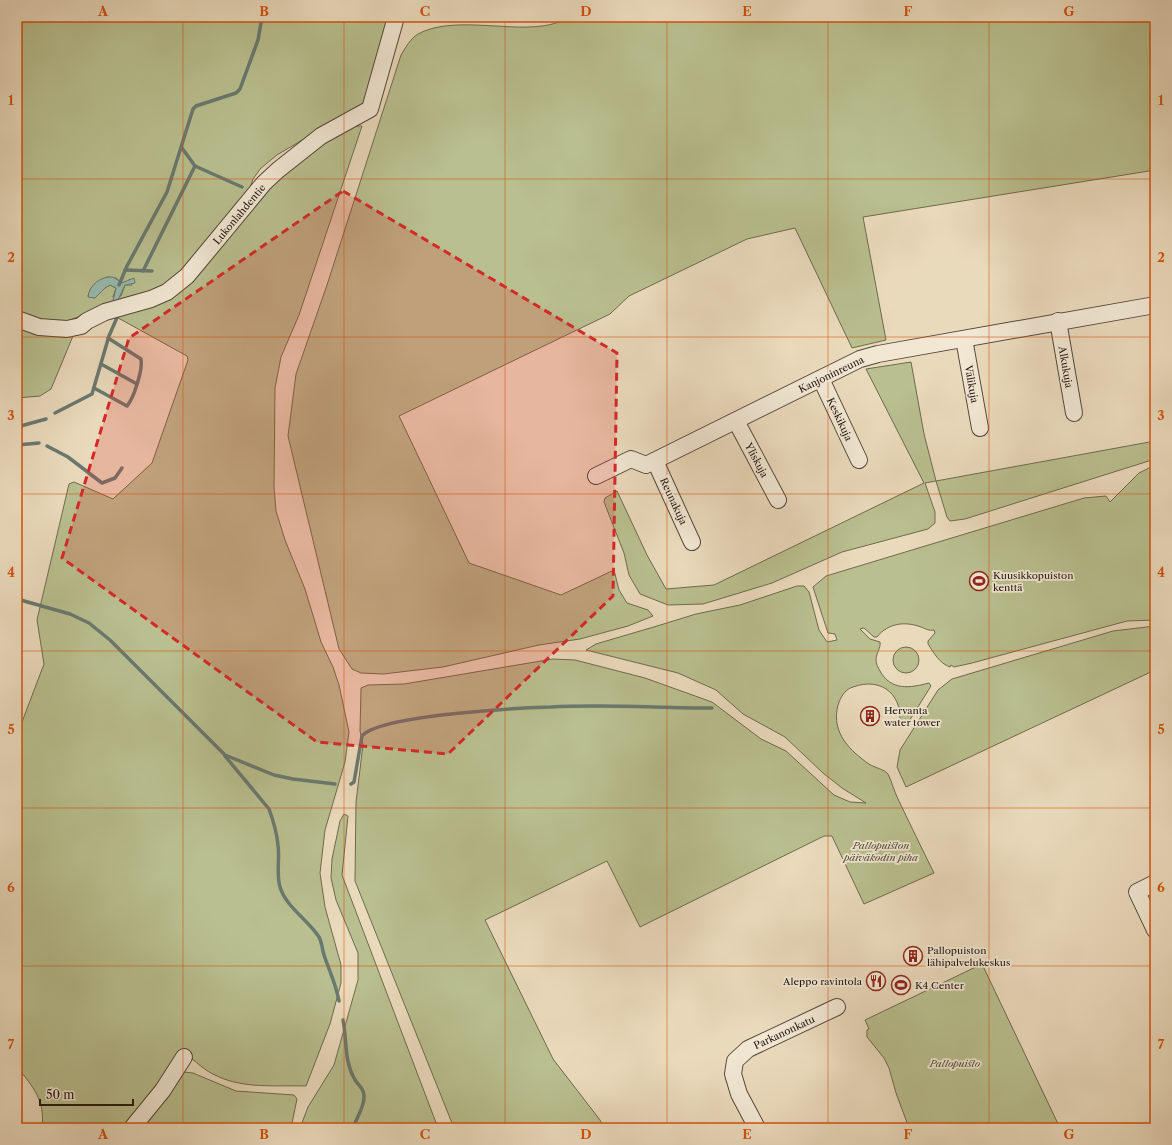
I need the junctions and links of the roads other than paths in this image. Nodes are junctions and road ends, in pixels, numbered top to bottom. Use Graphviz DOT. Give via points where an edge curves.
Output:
graph roads {
  1 [pos="396,17"];
  2 [pos="1155,305"];
  3 [pos="17,319"];
  4 [pos="1058,321"];
  5 [pos="964,339"];
  6 [pos="821,379"];
  7 [pos="1074,413"];
  8 [pos="736,421"];
  9 [pos="980,428"];
  10 [pos="859,460"];
  11 [pos="655,461"];
  12 [pos="596,476"];
  13 [pos="778,500"];
  14 [pos="692,542"];
  15 [pos="1155,883"];
  16 [pos="1155,930"];
  17 [pos="837,1007"];
  18 [pos="184,1057"];
  19 [pos="132,1128"];
  20 [pos="757,1128"];
  1 -- 3 [label="street, Lukonlahdentie" via="370,109 321,136 278,170 176,286 151,299 104,312 81,326 53,329"];
  2 -- 4 [label="street, Kanjoninreuna"];
  4 -- 5 [label="street, Kanjoninreuna"];
  4 -- 7 [label="street, Alkukuja"];
  5 -- 6 [label="street, Kanjoninreuna" via="860,359"];
  5 -- 9 [label="street, Välikuja"];
  6 -- 8 [label="street, Kanjoninreuna"];
  6 -- 10 [label="street, Keskikuja"];
  8 -- 11 [label="street, Kanjoninreuna"];
  8 -- 13 [label="street, Yliskuja"];
  11 -- 12 [label="street, Kanjoninreuna" via="646,465 631,458"];
  11 -- 14 [label="street, Reunakuja"];
  15 -- 16 [label="street" via="1136,892"];
  17 -- 20 [label="street, Parkanonkatu" via="748,1049 735,1061 733,1074"];
  18 -- 19 [label="street" via="163,1090"];
}
